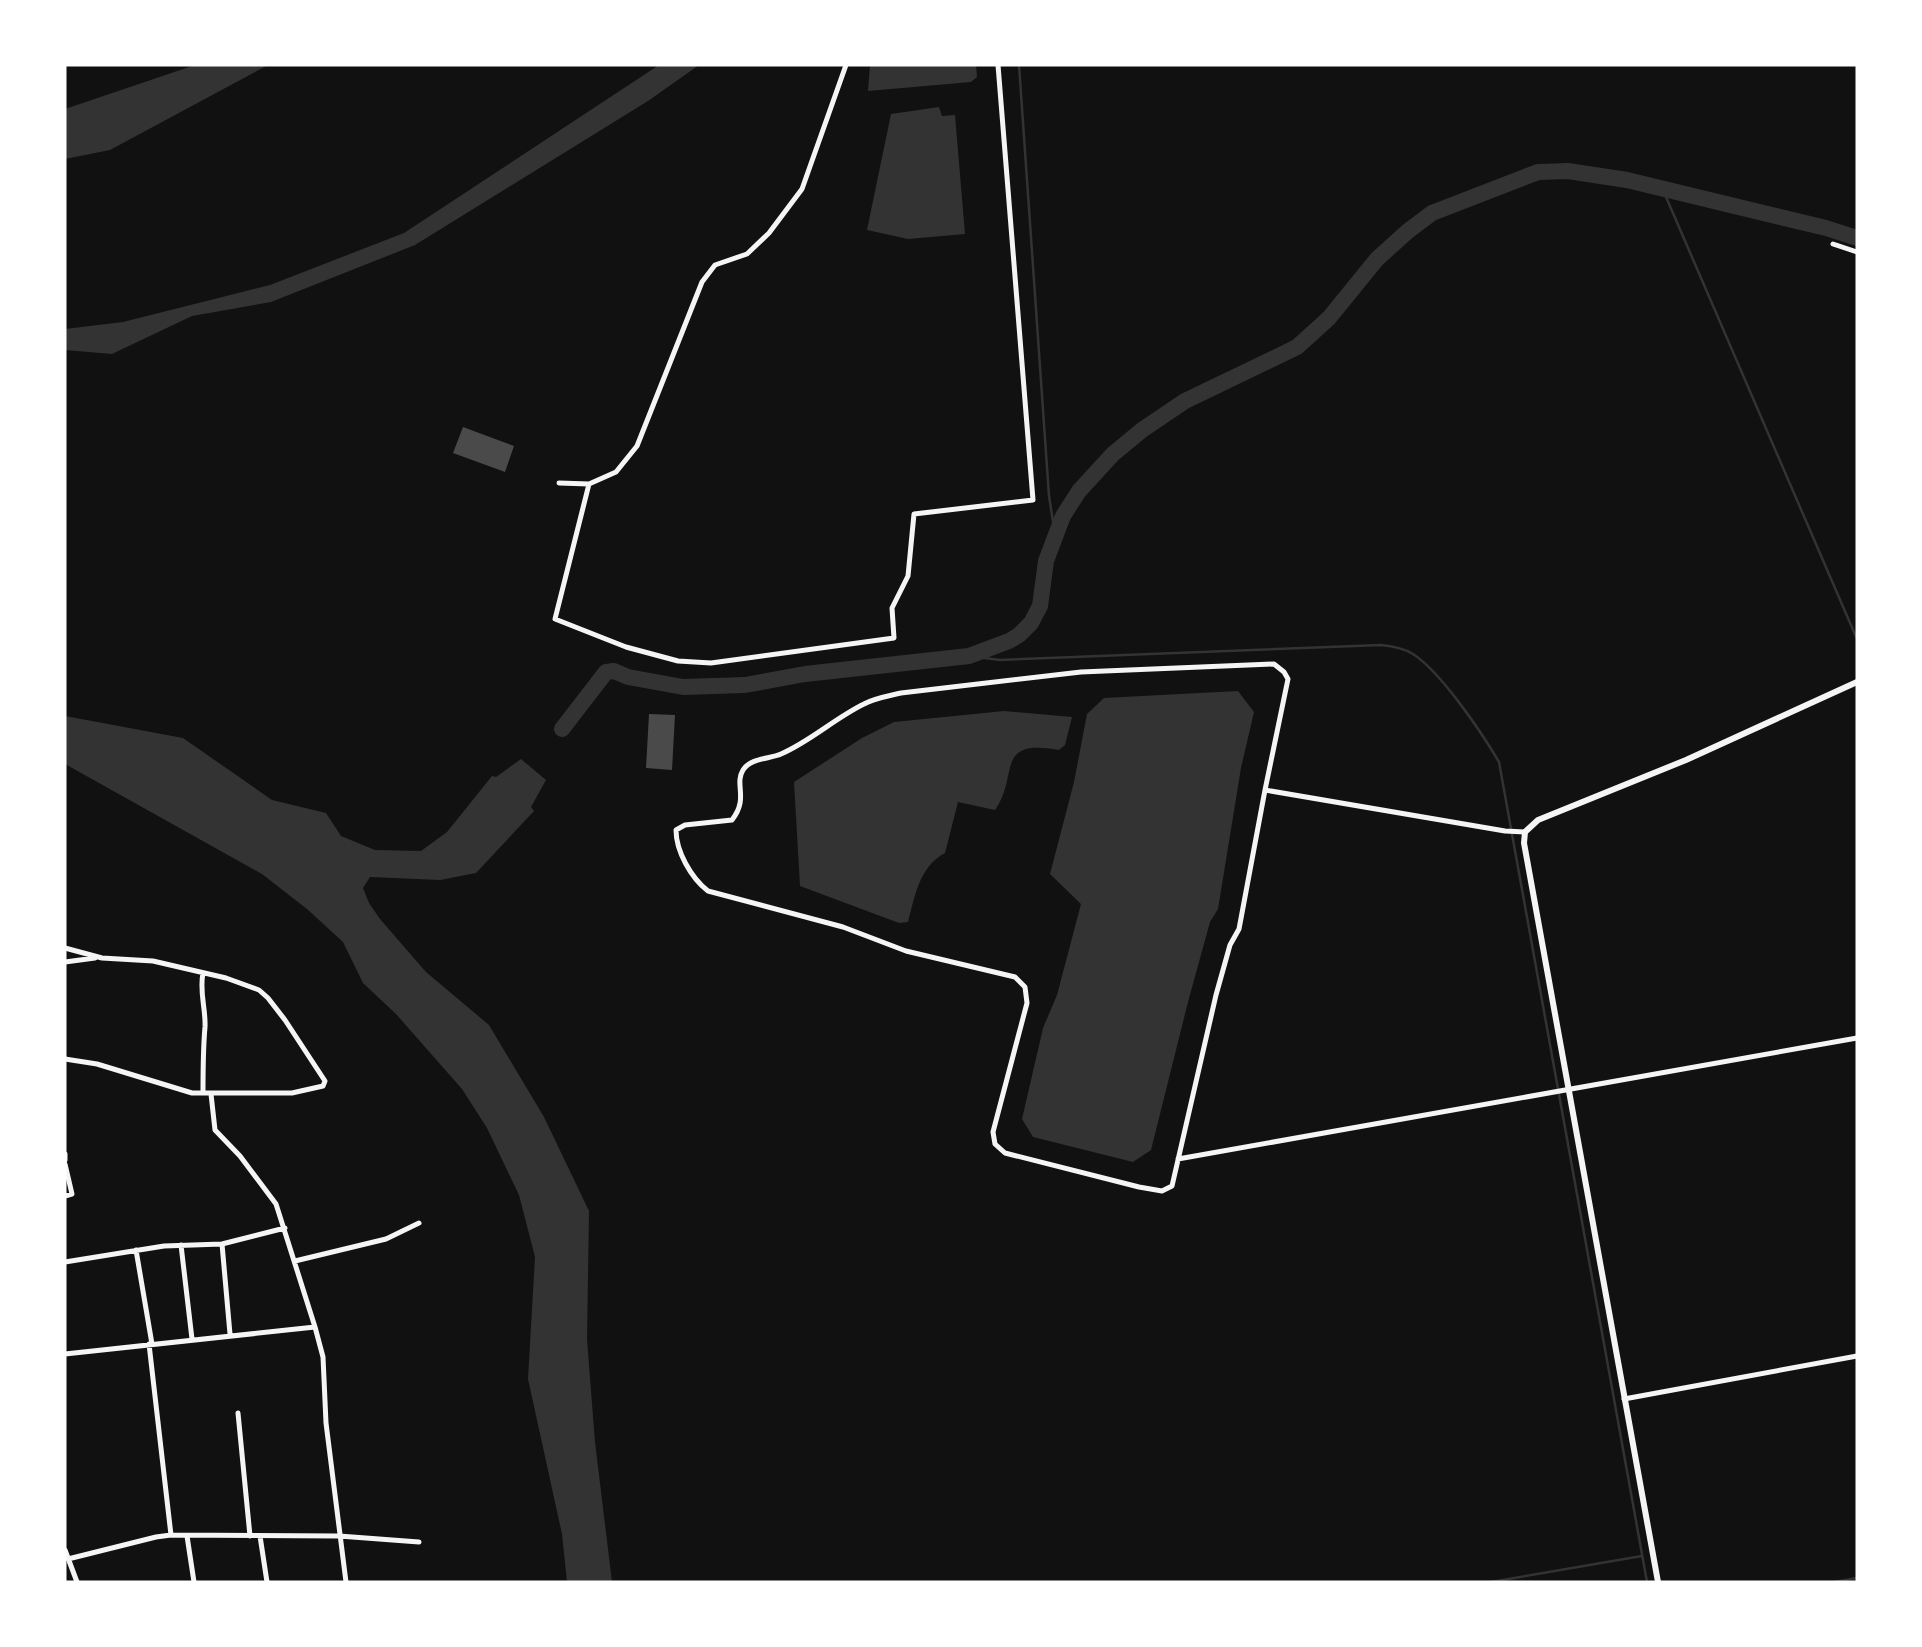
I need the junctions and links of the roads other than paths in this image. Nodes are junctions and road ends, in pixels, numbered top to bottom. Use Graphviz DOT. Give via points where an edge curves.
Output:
graph roads {
  1 [pos="846,65"];
  2 [pos="998,65"];
  3 [pos="1833,244"];
  4 [pos="1857,251"];
  5 [pos="559,483"];
  6 [pos="589,484"];
  7 [pos="1857,682"];
  8 [pos="1265,790"];
  9 [pos="1525,832"];
  10 [pos="65,948"];
  11 [pos="102,958"];
  12 [pos="65,962"];
  13 [pos="203,973"];
  14 [pos="1857,1038"];
  15 [pos="65,1059"];
  16 [pos="1569,1089"];
  17 [pos="203,1094"];
  18 [pos="211,1094"];
  19 [pos="65,1154"];
  20 [pos="1178,1159"];
  21 [pos="65,1162"];
  22 [pos="65,1196"];
  23 [pos="419,1223"];
  24 [pos="285,1228"];
  25 [pos="222,1244"];
  26 [pos="181,1245"];
  27 [pos="136,1250"];
  28 [pos="295,1261"];
  29 [pos="65,1262"];
  30 [pos="315,1326"];
  31 [pos="230,1335"];
  32 [pos="192,1339"];
  33 [pos="150,1344"];
  34 [pos="65,1354"];
  35 [pos="1857,1356"];
  36 [pos="1624,1399"];
  37 [pos="239,1413"];
  38 [pos="171,1535"];
  39 [pos="187,1535"];
  40 [pos="250,1536"];
  41 [pos="260,1536"];
  42 [pos="339,1536"];
  43 [pos="419,1542"];
  44 [pos="65,1550"];
  45 [pos="68,1559"];
  46 [pos="77,1582"];
  47 [pos="194,1582"];
  48 [pos="267,1582"];
  49 [pos="346,1582"];
  50 [pos="1658,1582"];
  1 -- 6 [label="street" via="802,189 747,254 715,265 702,282 637,446 616,472"];
  2 -- 6 [label="street" via="1033,500 914,514 908,576 892,608 894,638 711,663 626,647 555,619"];
  3 -- 4 [label="street"];
  5 -- 6 [label="street"];
  7 -- 9 [label="street" via="1686,760 1538,820"];
  8 -- 9 [label="street"];
  8 -- 20 [label="street" via="1239,929 1216,995"];
  8 -- 20 [label="street" via="1288,679 1274,664 1082,672 901,693 865,703 793,748 751,761 742,770 742,798 732,820 676,830 685,860 708,891 1021,981 1027,1003 993,1132 995,1144 1005,1153 1162,1191 1171,1186"];
  9 -- 16 [label="street"];
  10 -- 11 [label="street"];
  11 -- 12 [label="street"];
  11 -- 13 [label="street" via="153,961"];
  13 -- 17 [label="street"];
  13 -- 18 [label="street" via="259,990 325,1081 318,1088 292,1093"];
  14 -- 16 [label="street"];
  15 -- 17 [label="street"];
  16 -- 20 [label="street"];
  16 -- 36 [label="street"];
  17 -- 18 [label="street"];
  18 -- 24 [label="street" via="215,1130 276,1204"];
  19 -- 21 [label="street"];
  21 -- 22 [label="street" via="72,1194"];
  23 -- 28 [label="street" via="386,1239"];
  24 -- 25 [label="street"];
  24 -- 28 [label="street"];
  25 -- 26 [label="street"];
  25 -- 31 [label="street"];
  26 -- 27 [label="street"];
  26 -- 32 [label="street"];
  27 -- 29 [label="street"];
  27 -- 33 [label="street"];
  28 -- 30 [label="street"];
  30 -- 31 [label="street"];
  30 -- 42 [label="street" via="323,1357"];
  31 -- 32 [label="street"];
  32 -- 33 [label="street"];
  33 -- 34 [label="street"];
  33 -- 38 [label="street"];
  35 -- 36 [label="street"];
  36 -- 50 [label="street"];
  37 -- 40 [label="street"];
  38 -- 39 [label="street"];
  38 -- 45 [label="street"];
  39 -- 40 [label="street"];
  39 -- 47 [label="street"];
  40 -- 41 [label="street"];
  41 -- 42 [label="street"];
  41 -- 48 [label="street"];
  42 -- 43 [label="street"];
  42 -- 49 [label="street"];
  44 -- 45 [label="street"];
  45 -- 46 [label="street"];
}
